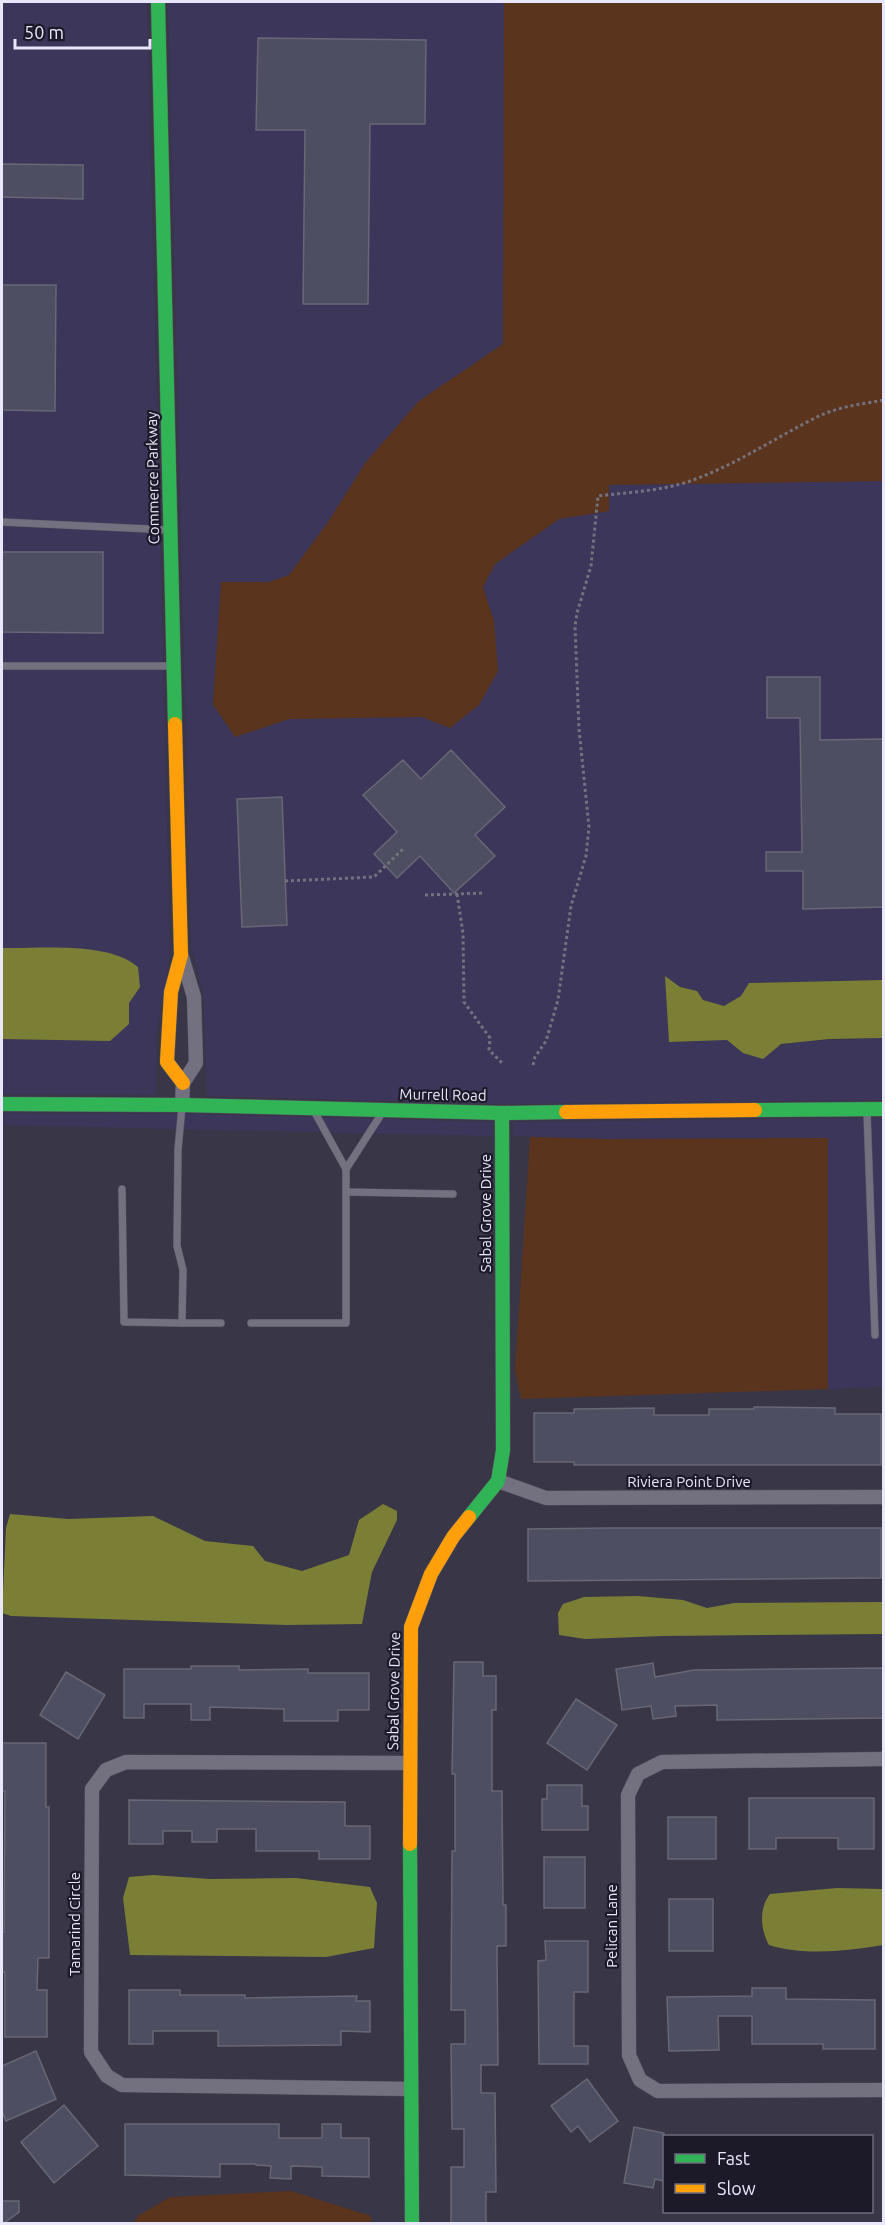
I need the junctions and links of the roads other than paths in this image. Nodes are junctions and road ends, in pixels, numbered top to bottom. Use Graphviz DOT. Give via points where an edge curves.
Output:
graph roads {
  1 [pos="158,2"];
  2 [pos="2,522"];
  3 [pos="171,530"];
  4 [pos="2,666"];
  5 [pos="174,666"];
  6 [pos="181,955"];
  7 [pos="183,1083"];
  8 [pos="2,1104"];
  9 [pos="182,1105"];
  10 [pos="313,1108"];
  11 [pos="867,1109"];
  12 [pos="884,1109"];
  13 [pos="384,1111"];
  14 [pos="502,1113"];
  15 [pos="346,1170"];
  16 [pos="122,1189"];
  17 [pos="346,1192"];
  18 [pos="453,1194"];
  19 [pos="182,1323"];
  20 [pos="221,1323"];
  21 [pos="251,1323"];
  22 [pos="875,1335"];
  23 [pos="498,1481"];
  24 [pos="884,1497"];
  25 [pos="884,1759"];
  26 [pos="410,1763"];
  27 [pos="411,2089"];
  28 [pos="884,2090"];
  29 [pos="412,2223"];
  1 -- 3 [label="street, Commerce Parkway"];
  2 -- 3 [label="lane"];
  3 -- 5 [label="street, Commerce Parkway"];
  4 -- 5 [label="lane"];
  5 -- 6 [label="street, Commerce Parkway"];
  6 -- 7 [label="street, Commerce Parkway" via="194,997 196,1063"];
  6 -- 7 [label="street, Commerce Parkway" via="171,992 167,1062"];
  7 -- 9 [label="street, Commerce Parkway"];
  8 -- 9 [label="street, Murrell Road"];
  9 -- 10 [label="street, Murrell Road"];
  9 -- 19 [label="lane" via="177,1246 183,1270"];
  10 -- 13 [label="street, Murrell Road"];
  10 -- 15 [label="lane"];
  11 -- 12 [label="street, Murrell Road"];
  11 -- 14 [label="street, Murrell Road"];
  11 -- 22 [label="lane"];
  13 -- 14 [label="street, Murrell Road"];
  13 -- 15 [label="lane"];
  14 -- 23 [label="street, Sabal Grove Drive" via="503,1450"];
  15 -- 17 [label="lane"];
  16 -- 19 [label="lane" via="124,1323"];
  17 -- 18 [label="lane"];
  17 -- 21 [label="lane" via="346,1323"];
  19 -- 20 [label="lane"];
  23 -- 24 [label="street, Riviera Point Drive" via="546,1498"];
  23 -- 26 [label="street, Sabal Grove Drive" via="453,1536 430,1574 411,1627"];
  25 -- 28 [label="street, Pelican Lane" via="662,1762 638,1774 628,1796 629,2055 640,2080 658,2091"];
  26 -- 27 [label="street, Sabal Grove Drive"];
  26 -- 27 [label="street, Tamarind Circle" via="126,1762 106,1770 92,1789 91,2052 107,2076 122,2085"];
  27 -- 29 [label="street, Sabal Grove Drive"];
}
